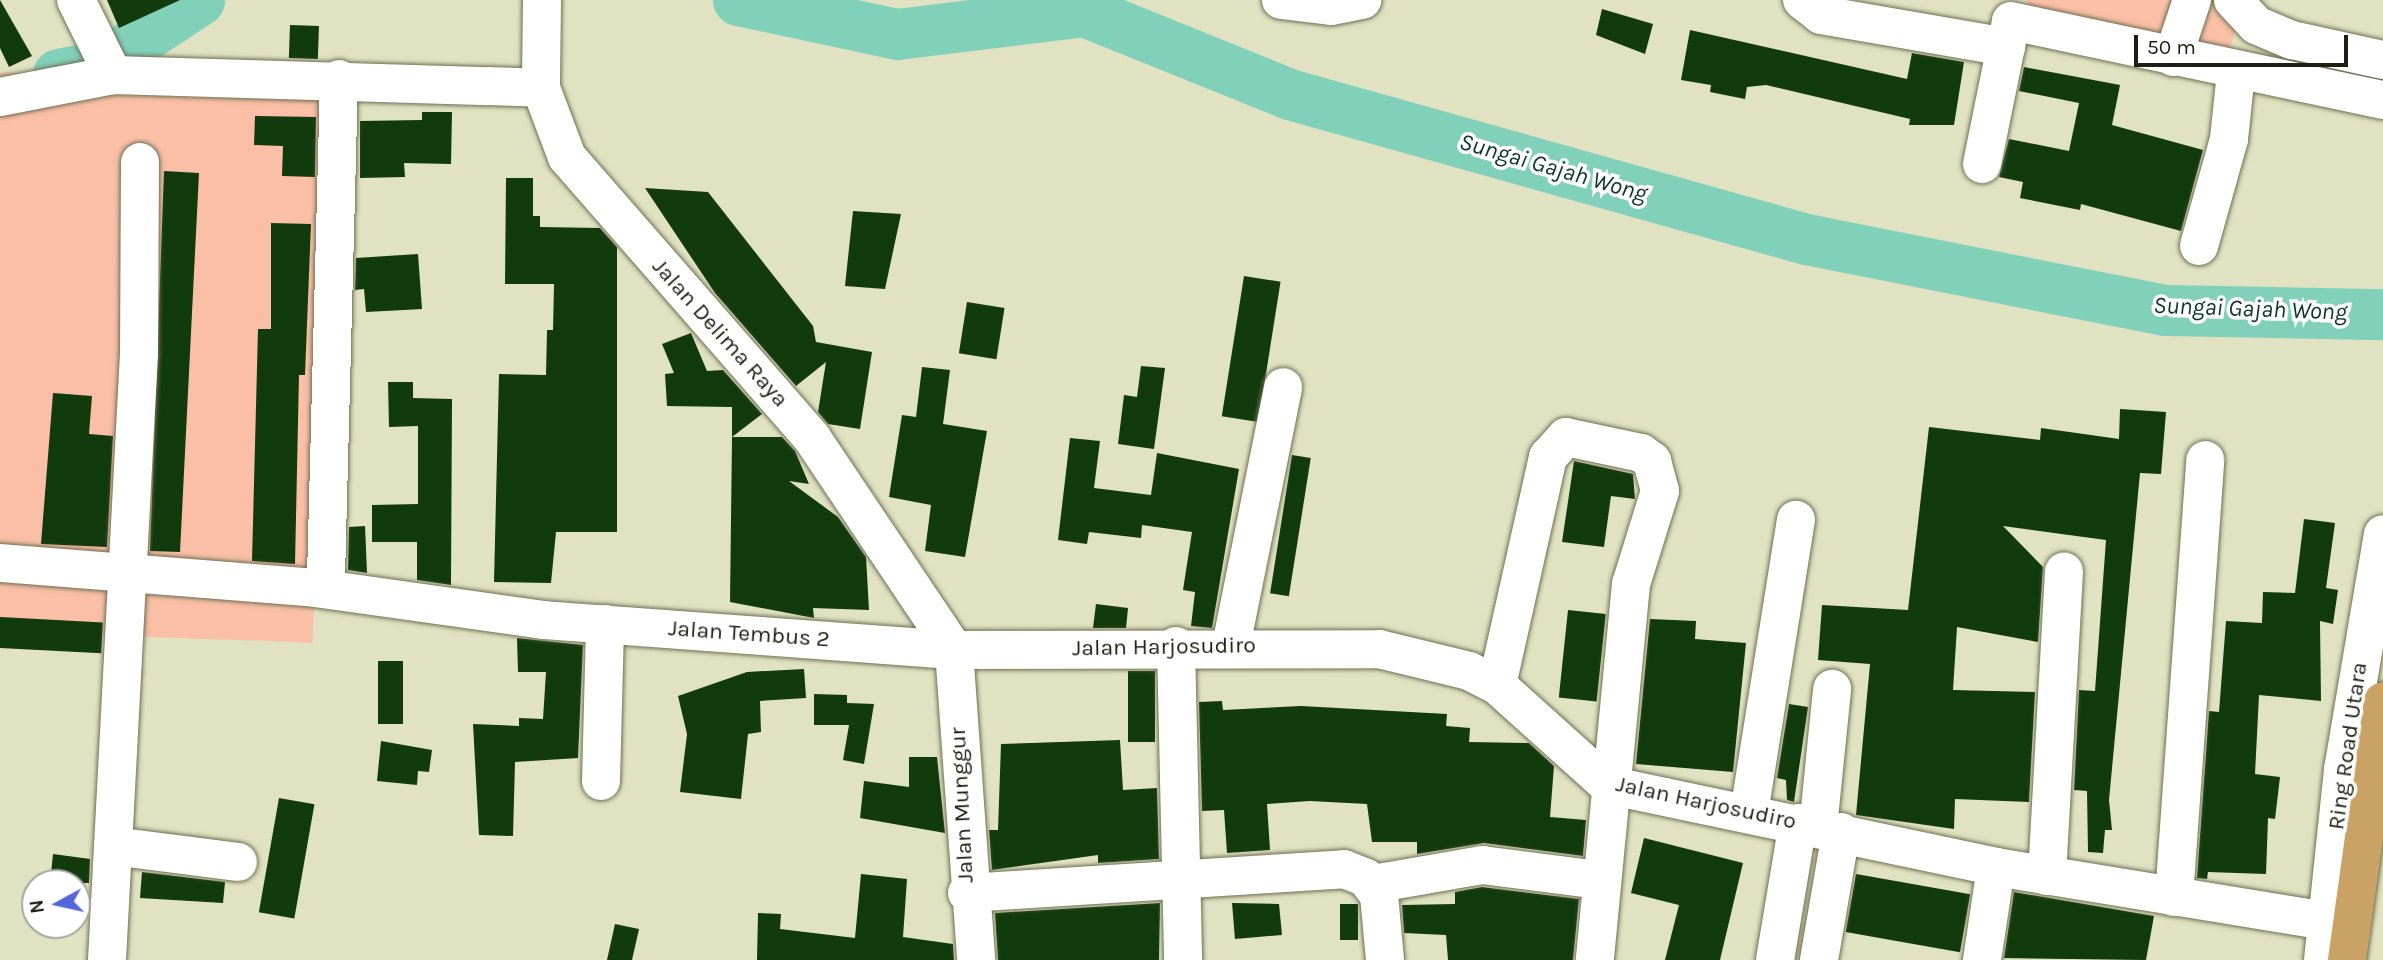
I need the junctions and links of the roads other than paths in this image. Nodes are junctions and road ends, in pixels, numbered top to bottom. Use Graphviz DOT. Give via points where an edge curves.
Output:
graph roads {
  1 [pos="76,0"];
  2 [pos="542,0"];
  3 [pos="1281,0"];
  4 [pos="1362,0"];
  5 [pos="1802,0"];
  6 [pos="2192,0"];
  7 [pos="2254,8"];
  8 [pos="2011,23"];
  9 [pos="2173,57"];
  10 [pos="105,60"];
  11 [pos="2383,60"];
  12 [pos="2236,72"];
  13 [pos="339,79"];
  14 [pos="2285,80"];
  15 [pos="541,88"];
  16 [pos="0,97"];
  17 [pos="2383,100"];
  18 [pos="140,162"];
  19 [pos="1982,163"];
  20 [pos="2199,246"];
  21 [pos="1283,387"];
  22 [pos="2205,460"];
  23 [pos="1797,520"];
  24 [pos="2383,534"];
  25 [pos="0,563"];
  26 [pos="2064,571"];
  27 [pos="125,575"];
  28 [pos="326,578"];
  29 [pos="606,624"];
  30 [pos="1176,646"];
  31 [pos="1231,646"];
  32 [pos="954,650"];
  33 [pos="1497,685"];
  34 [pos="1832,689"];
  35 [pos="2383,701"];
  36 [pos="601,781"];
  37 [pos="1608,785"];
  38 [pos="1749,813"];
  39 [pos="1819,828"];
  40 [pos="113,846"];
  41 [pos="238,862"];
  42 [pos="1996,867"];
  43 [pos="2047,876"];
  44 [pos="1600,880"];
  45 [pos="1186,883"];
  46 [pos="1373,884"];
  47 [pos="967,893"];
  48 [pos="2174,897"];
  49 [pos="2325,921"];
  50 [pos="107,960"];
  51 [pos="975,960"];
  52 [pos="1184,960"];
  53 [pos="1385,960"];
  54 [pos="1595,960"];
  55 [pos="1775,960"];
  56 [pos="1819,960"];
  57 [pos="1982,960"];
  58 [pos="2323,960"];
  59 [pos="2347,960"];
  1 -- 10 [label="street"];
  2 -- 15 [label="street, Jalan Delima Raya"];
  3 -- 4 [label="street" via="1331,6"];
  5 -- 8 [label="street" via="1821,15"];
  6 -- 9 [label="street"];
  7 -- 11 [label="street" via="2292,40"];
  7 -- 14 [label="street"];
  8 -- 9 [label="street"];
  8 -- 19 [label="street"];
  9 -- 12 [label="street"];
  10 -- 13 [label="street"];
  10 -- 16 [label="street"];
  12 -- 14 [label="street"];
  12 -- 20 [label="street" via="2229,139"];
  13 -- 15 [label="street"];
  13 -- 28 [label="street"];
  14 -- 17 [label="street"];
  15 -- 32 [label="street, Jalan Delima Raya" via="567,157 812,438"];
  18 -- 27 [label="street" via="139,354"];
  21 -- 31 [label="street"];
  22 -- 48 [label="street"];
  23 -- 38 [label="street"];
  24 -- 49 [label="street, Ring Road Utara"];
  25 -- 27 [label="street, Jalan Tembus 2"];
  26 -- 43 [label="street"];
  27 -- 29 [label="street, Jalan Tembus 2" via="316,588 543,620"];
  27 -- 40 [label="street"];
  29 -- 32 [label="street, Jalan Tembus 2"];
  29 -- 36 [label="street"];
  30 -- 31 [label="street, Jalan Harjosudiro"];
  30 -- 32 [label="street, Jalan Harjosudiro"];
  30 -- 45 [label="street"];
  31 -- 33 [label="street, Jalan Harjosudiro" via="1379,649 1469,671"];
  32 -- 47 [label="street, Jalan Munggur"];
  33 -- 37 [label="street, Jalan Harjosudiro"];
  33 -- 37 [label="street" via="1548,457 1566,437 1641,453 1652,461 1660,491 1631,584"];
  34 -- 39 [label="street"];
  35 -- 59 [label="highway"];
  37 -- 38 [label="street, Jalan Harjosudiro"];
  37 -- 44 [label="street"];
  38 -- 39 [label="street, Jalan Harjosudiro"];
  39 -- 42 [label="street, Jalan Harjosudiro"];
  39 -- 55 [label="street"];
  39 -- 56 [label="street"];
  40 -- 41 [label="street"];
  40 -- 50 [label="street"];
  42 -- 43 [label="street, Jalan Harjosudiro"];
  42 -- 57 [label="street"];
  43 -- 48 [label="street, Jalan Harjosudiro"];
  44 -- 46 [label="street" via="1482,864"];
  44 -- 54 [label="street"];
  45 -- 46 [label="street" via="1332,867"];
  45 -- 47 [label="street"];
  45 -- 52 [label="street"];
  46 -- 53 [label="street" via="1383,908"];
  47 -- 51 [label="street, Jalan Munggur"];
  48 -- 49 [label="street, Jalan Harjosudiro"];
  49 -- 58 [label="street, Ring Road Utara"];
}
